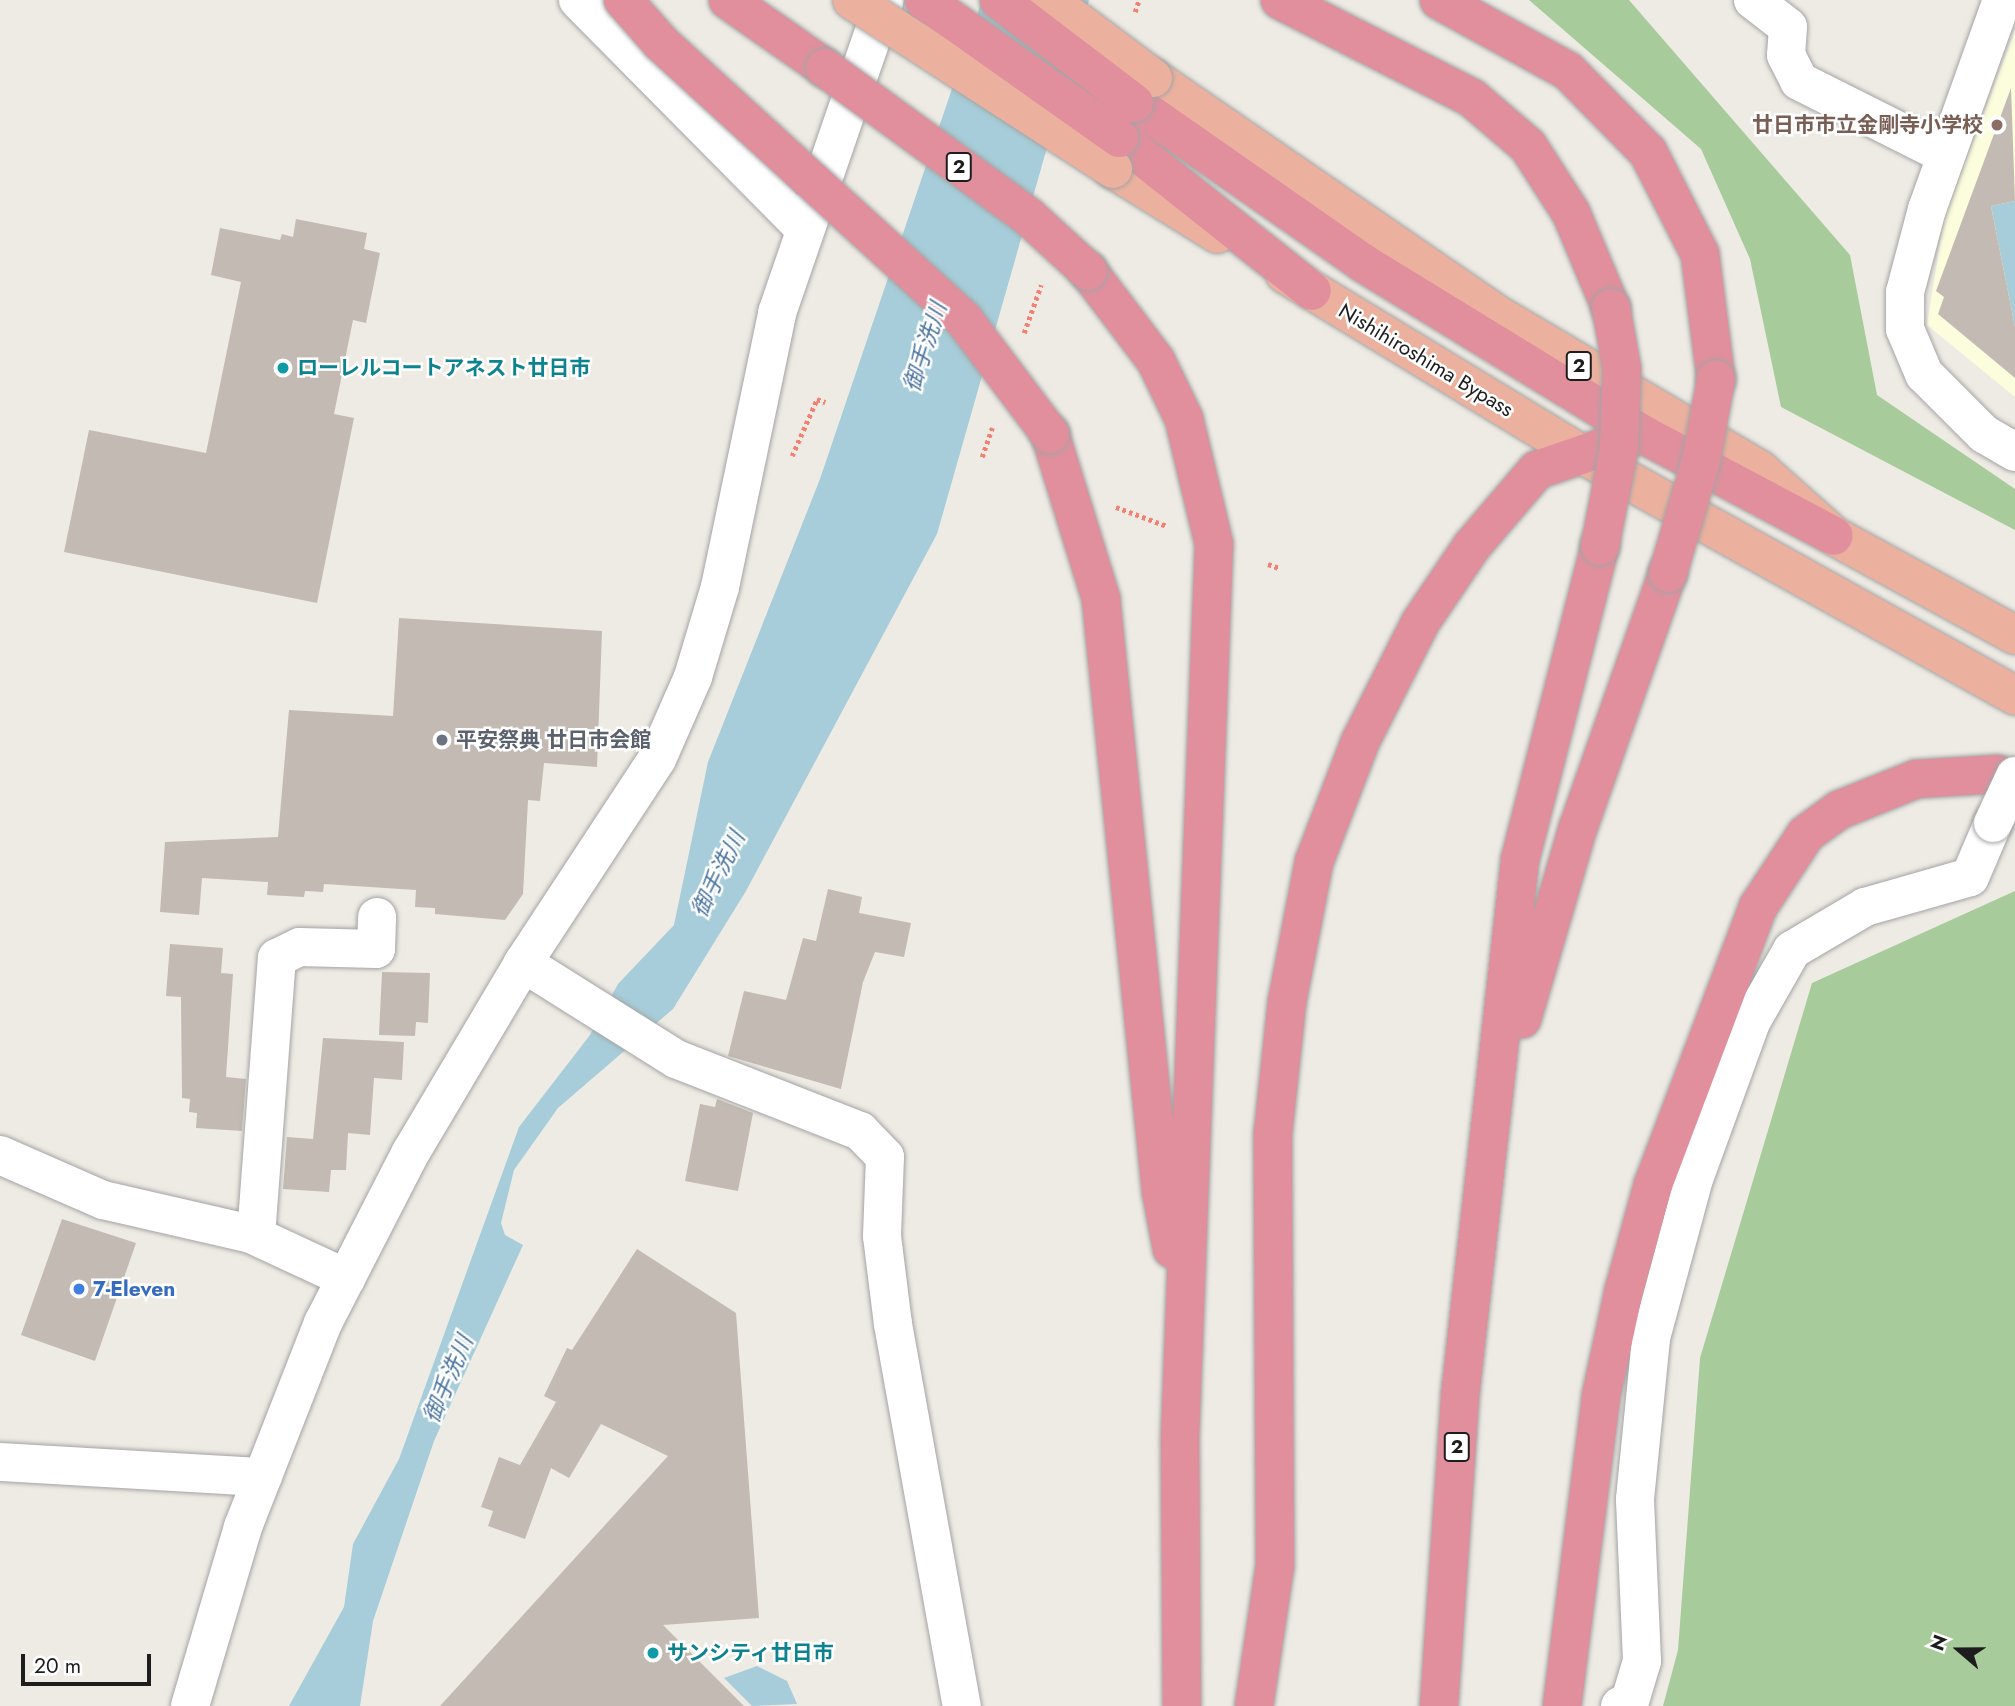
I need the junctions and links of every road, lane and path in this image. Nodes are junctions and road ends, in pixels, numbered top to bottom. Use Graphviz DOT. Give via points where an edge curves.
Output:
graph roads {
  1 [pos="579,0"];
  2 [pos="623,0"];
  3 [pos="728,0"];
  4 [pos="852,0"];
  5 [pos="885,0"];
  6 [pos="924,0"];
  7 [pos="999,0"];
  8 [pos="1049,0"];
  9 [pos="1280,0"];
  10 [pos="1439,0"];
  11 [pos="1753,0"];
  12 [pos="2002,0"];
  13 [pos="1792,13"];
  14 [pos="1143,90"];
  15 [pos="1116,153"];
  16 [pos="1944,154"];
  17 [pos="803,227"];
  18 [pos="825,402"];
  19 [pos="1642,434"];
  20 [pos="2015,452"];
  21 [pos="1581,454"];
  22 [pos="790,461"];
  23 [pos="1116,507"];
  24 [pos="1171,527"];
  25 [pos="1833,536"];
  26 [pos="1268,564"];
  27 [pos="1279,568"];
  28 [pos="2015,635"];
  29 [pos="2015,696"];
  30 [pos="2009,776"];
  31 [pos="377,917"];
  32 [pos="536,971"];
  33 [pos="0,1155"];
  34 [pos="1486,1189"];
  35 [pos="256,1236"];
  36 [pos="346,1278"];
  37 [pos="1184,1306"];
  38 [pos="0,1462"];
  39 [pos="263,1478"];
  40 [pos="190,1706"];
  41 [pos="962,1706"];
  42 [pos="1182,1706"];
  43 [pos="1254,1706"];
  44 [pos="1439,1706"];
  45 [pos="1562,1706"];
  46 [pos="1620,1706"];
  1 -- 17 [label="street"];
  2 -- 37 [label="highway, bridge" via="661,43 964,320 1050,434 1101,599 1161,1191"];
  3 -- 37 [label="highway, 2, bridge" via="1028,217 1088,271 1156,361 1184,419 1214,544"];
  4 -- 15 [label="highway, bridge"];
  5 -- 17 [label="street"];
  6 -- 15 [label="highway, bridge"];
  7 -- 14 [label="highway, 2, bridge"];
  8 -- 14 [label="highway, 2, bridge"];
  9 -- 34 [label="highway, 2, bridge" via="1472,98 1528,146 1571,213 1611,308 1622,369 1619,448 1600,546 1520,860"];
  10 -- 34 [label="highway, bridge" via="1568,71 1648,152 1700,254 1716,379 1701,461 1668,573 1574,841 1514,1045"];
  11 -- 13 [label="street"];
  12 -- 16 [label="street"];
  13 -- 16 [label="street" via="1786,55 1799,80"];
  14 -- 19 [label="highway, 2" via="1363,263"];
  14 -- 25 [label="highway, 2" via="1493,312 1760,470"];
  15 -- 21 [label="highway, Nishihiroshima Bypass" via="1312,291"];
  16 -- 20 [label="street" via="1905,292 1905,329 1924,374 1984,434"];
  17 -- 32 [label="street" via="753,403 720,587 693,677 657,759"];
  18 -- 22 [label="path" via="817,399"];
  19 -- 21 [label="highway"];
  19 -- 25 [label="highway, 2"];
  21 -- 29 [label="highway, Nishihiroshima Bypass"];
  21 -- 43 [label="highway" via="1537,470 1472,546 1420,623 1360,742 1314,862 1287,1002 1273,1133 1275,1566"];
  23 -- 24 [label="path"];
  25 -- 28 [label="highway, 2"];
  26 -- 27 [label="path"];
  30 -- 45 [label="highway" via="1916,779 1839,810 1806,834 1758,906 1653,1185 1624,1290 1601,1396"];
  30 -- 46 [label="street, bridge" via="1970,877 1865,907 1792,950 1751,1022 1694,1179 1651,1338 1635,1499 1642,1661 1630,1701"];
  31 -- 35 [label="street" via="376,949 300,947 277,958"];
  32 -- 36 [label="street" via="411,1152"];
  32 -- 41 [label="street" via="676,1059 860,1131 885,1157 882,1236 893,1324"];
  33 -- 35 [label="street" via="93,1197"];
  34 -- 44 [label="highway, 2" via="1460,1396"];
  35 -- 36 [label="street"];
  36 -- 39 [label="street"];
  37 -- 42 [label="highway, 2"];
  38 -- 39 [label="street"];
  39 -- 40 [label="street"];
}
